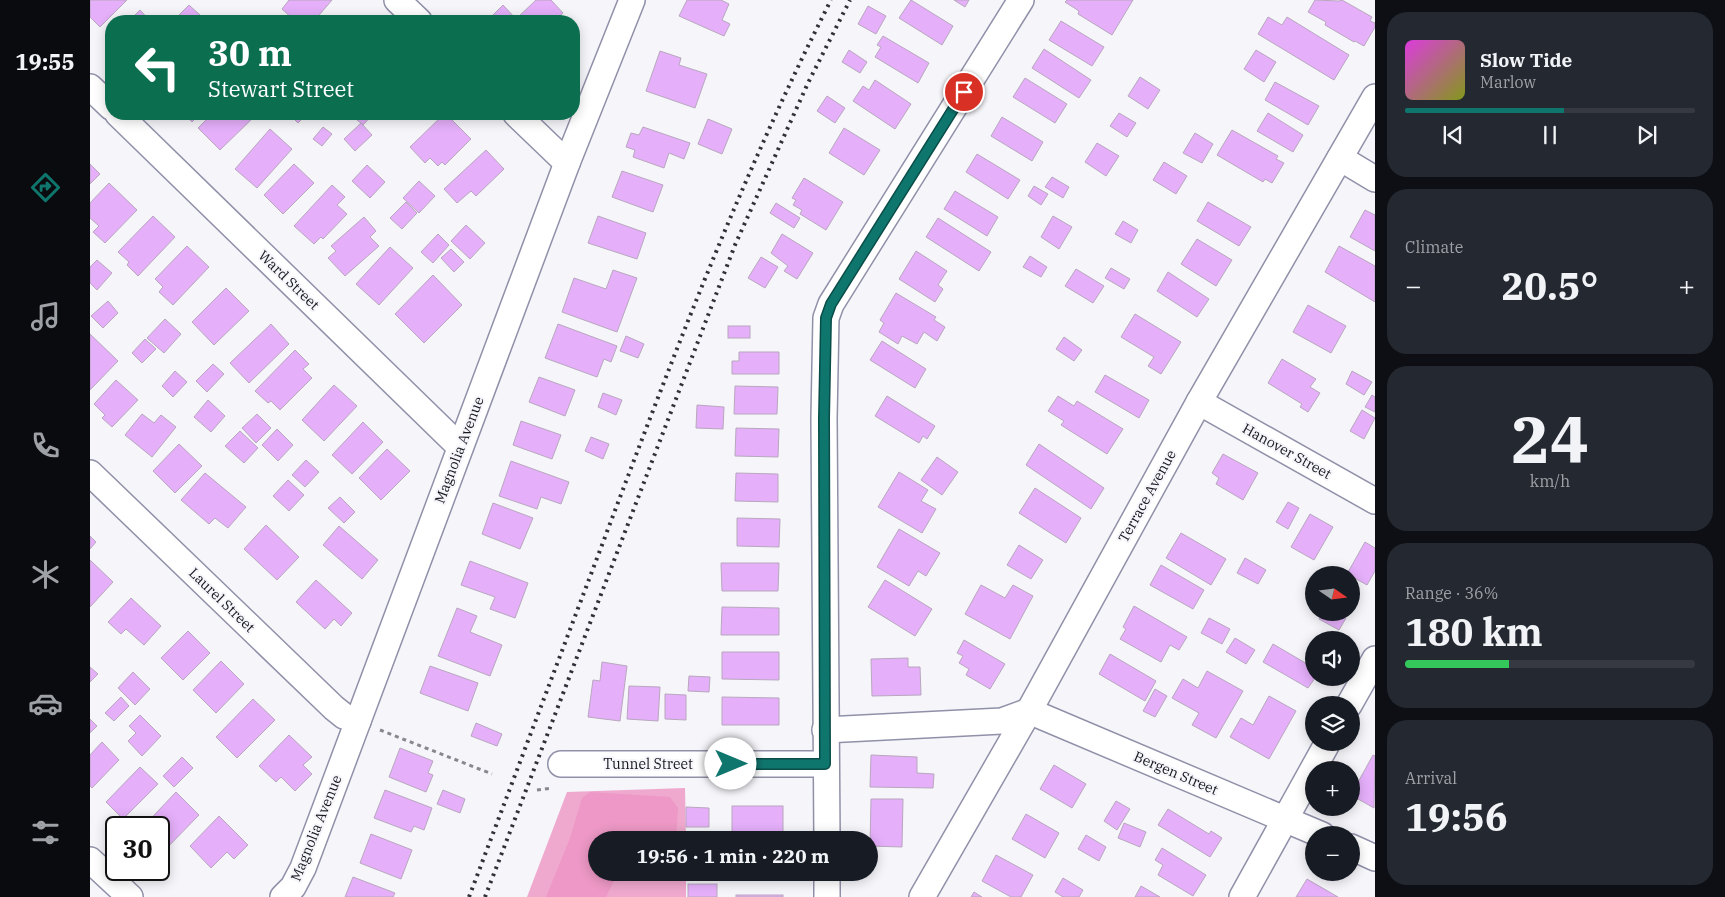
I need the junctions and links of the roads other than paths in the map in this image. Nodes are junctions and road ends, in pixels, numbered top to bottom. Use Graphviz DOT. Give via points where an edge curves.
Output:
graph roads {
  1 [pos="397,0"];
  2 [pos="632,0"];
  3 [pos="1022,0"];
  4 [pos="413,15"];
  5 [pos="90,87"];
  6 [pos="1375,97"];
  7 [pos="105,101"];
  8 [pos="124,120"];
  9 [pos="522,120"];
  10 [pos="1340,158"];
  11 [pos="567,163"];
  12 [pos="1375,179"];
  13 [pos="1200,402"];
  14 [pos="460,446"];
  15 [pos="90,473"];
  16 [pos="1375,501"];
  17 [pos="1375,659"];
  18 [pos="1354,696"];
  19 [pos="1029,711"];
  20 [pos="366,724"];
  21 [pos="825,730"];
  22 [pos="1323,751"];
  23 [pos="561,764"];
  24 [pos="825,764"];
  25 [pos="1285,819"];
  26 [pos="1305,828"];
  27 [pos="826,831"];
  28 [pos="1360,852"];
  29 [pos="1375,858"];
  30 [pos="90,860"];
  31 [pos="827,881"];
  32 [pos="130,897"];
  33 [pos="283,897"];
  34 [pos="827,897"];
  35 [pos="922,897"];
  36 [pos="1242,897"];
  1 -- 4 [label="street"];
  2 -- 11 [label="street, Magnolia Avenue"];
  3 -- 21 [label="street" via="828,311 824,418"];
  5 -- 7 [label="street"];
  6 -- 10 [label="street, Terrace Avenue"];
  8 -- 14 [label="street, Ward Street"];
  9 -- 11 [label="street"];
  10 -- 12 [label="street"];
  10 -- 13 [label="street, Terrace Avenue"];
  11 -- 14 [label="street, Magnolia Avenue"];
  13 -- 16 [label="street, Hanover Street"];
  13 -- 19 [label="street, Terrace Avenue"];
  14 -- 20 [label="street, Magnolia Avenue"];
  15 -- 20 [label="street, Laurel Street" via="334,708 344,716"];
  17 -- 18 [label="street"];
  19 -- 21 [label="street" via="1002,721"];
  19 -- 25 [label="street, Bergen Street"];
  19 -- 35 [label="street, Terrace Avenue"];
  20 -- 33 [label="street, Magnolia Avenue" via="303,868 293,887"];
  21 -- 24 [label="street"];
  22 -- 25 [label="street"];
  23 -- 24 [label="street, Tunnel Street"];
  24 -- 27 [label="street"];
  25 -- 26 [label="street, Bergen Street"];
  25 -- 36 [label="street"];
  28 -- 29 [label="street"];
  30 -- 32 [label="street"];
  31 -- 34 [label="street"];
}
